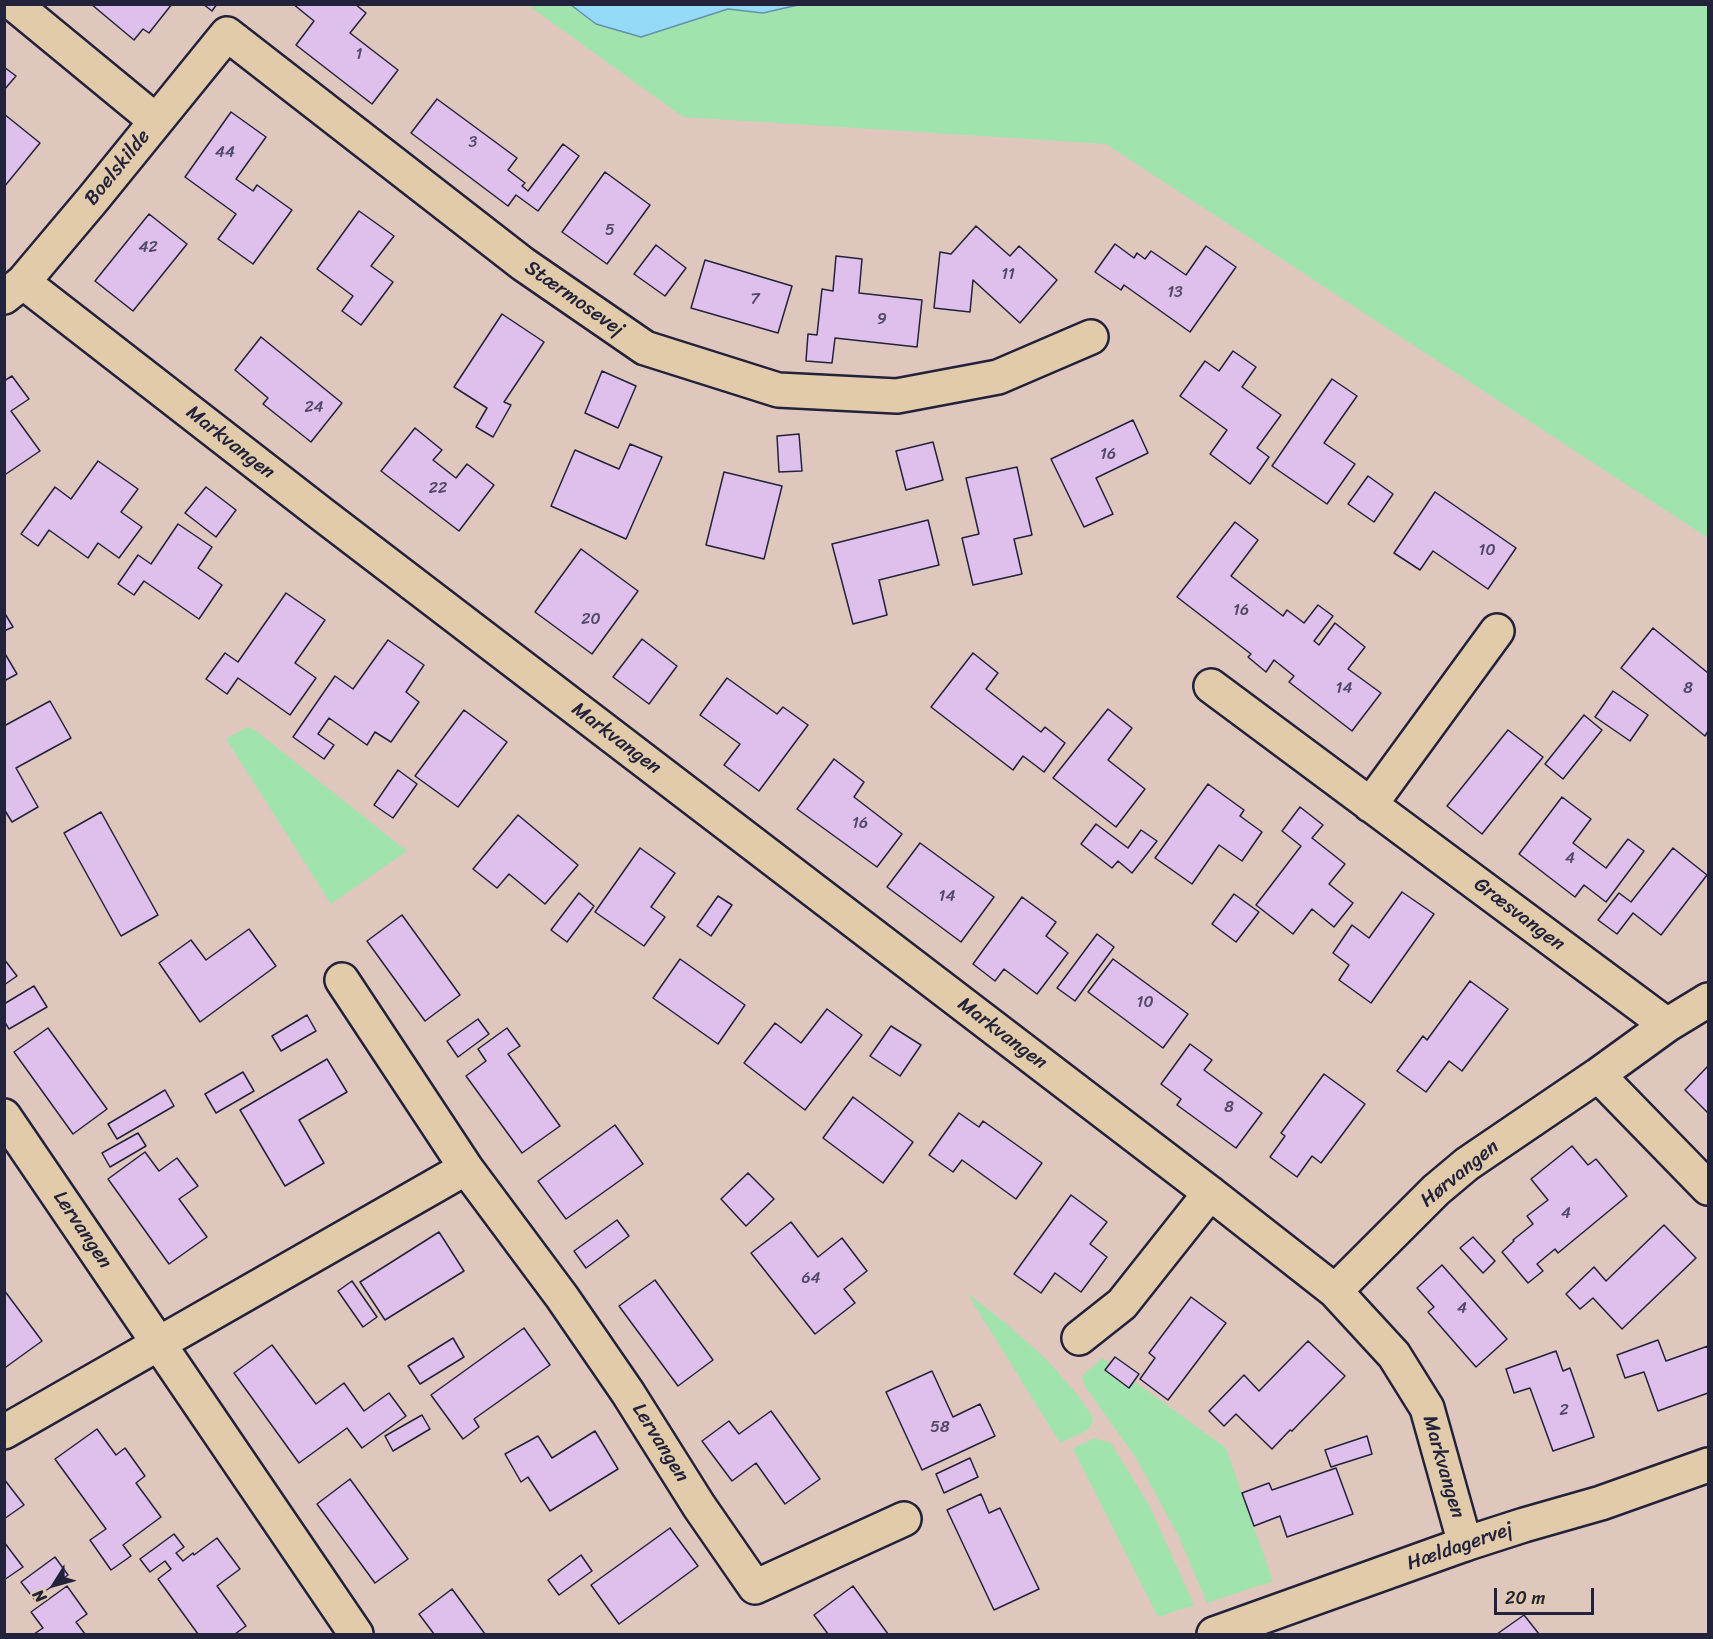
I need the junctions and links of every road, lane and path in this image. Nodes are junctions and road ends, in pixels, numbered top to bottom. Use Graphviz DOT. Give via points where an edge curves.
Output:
graph roads {
  1 [pos="14,4"];
  2 [pos="156,121"];
  3 [pos="14,290"];
  4 [pos="1091,337"];
  5 [pos="1497,631"];
  6 [pos="1211,686"];
  7 [pos="1370,805"];
  8 [pos="342,980"];
  9 [pos="1708,999"];
  10 [pos="1667,1025"];
  11 [pos="1598,1075"];
  12 [pos="4,1116"];
  13 [pos="466,1168"];
  14 [pos="1708,1188"];
  15 [pos="1210,1193"];
  16 [pos="1335,1291"];
  17 [pos="1079,1338"];
  18 [pos="159,1344"];
  19 [pos="4,1432"];
  20 [pos="1708,1465"];
  21 [pos="904,1519"];
  22 [pos="1465,1544"];
  23 [pos="356,1635"];
  24 [pos="1214,1635"];
  1 -- 2 [label="street, Boelskilde"];
  2 -- 3 [label="street, Boelskilde"];
  2 -- 4 [label="street, Stærmosevej" via="227,34 523,264 645,348 778,390 897,396 998,378"];
  3 -- 15 [label="street, Markvangen" via="333,522"];
  5 -- 7 [label="street"];
  6 -- 7 [label="street, Græsvangen"];
  7 -- 10 [label="street, Græsvangen"];
  8 -- 13 [label="street, Lervangen"];
  9 -- 10 [label="street, Hørvangen"];
  10 -- 11 [label="street, Hørvangen"];
  11 -- 14 [label="street"];
  11 -- 16 [label="street, Hørvangen" via="1467,1164"];
  12 -- 18 [label="street, Lervangen"];
  13 -- 18 [label="street"];
  13 -- 21 [label="street, Lervangen" via="569,1306 755,1587"];
  15 -- 16 [label="street, Markvangen"];
  15 -- 17 [label="street" via="1122,1304"];
  16 -- 22 [label="street, Markvangen" via="1394,1355 1427,1408"];
  18 -- 19 [label="street"];
  18 -- 23 [label="street, Lervangen"];
  20 -- 22 [label="street, Hældagervej" via="1601,1503"];
  22 -- 24 [label="street, Hældagervej"];
}
